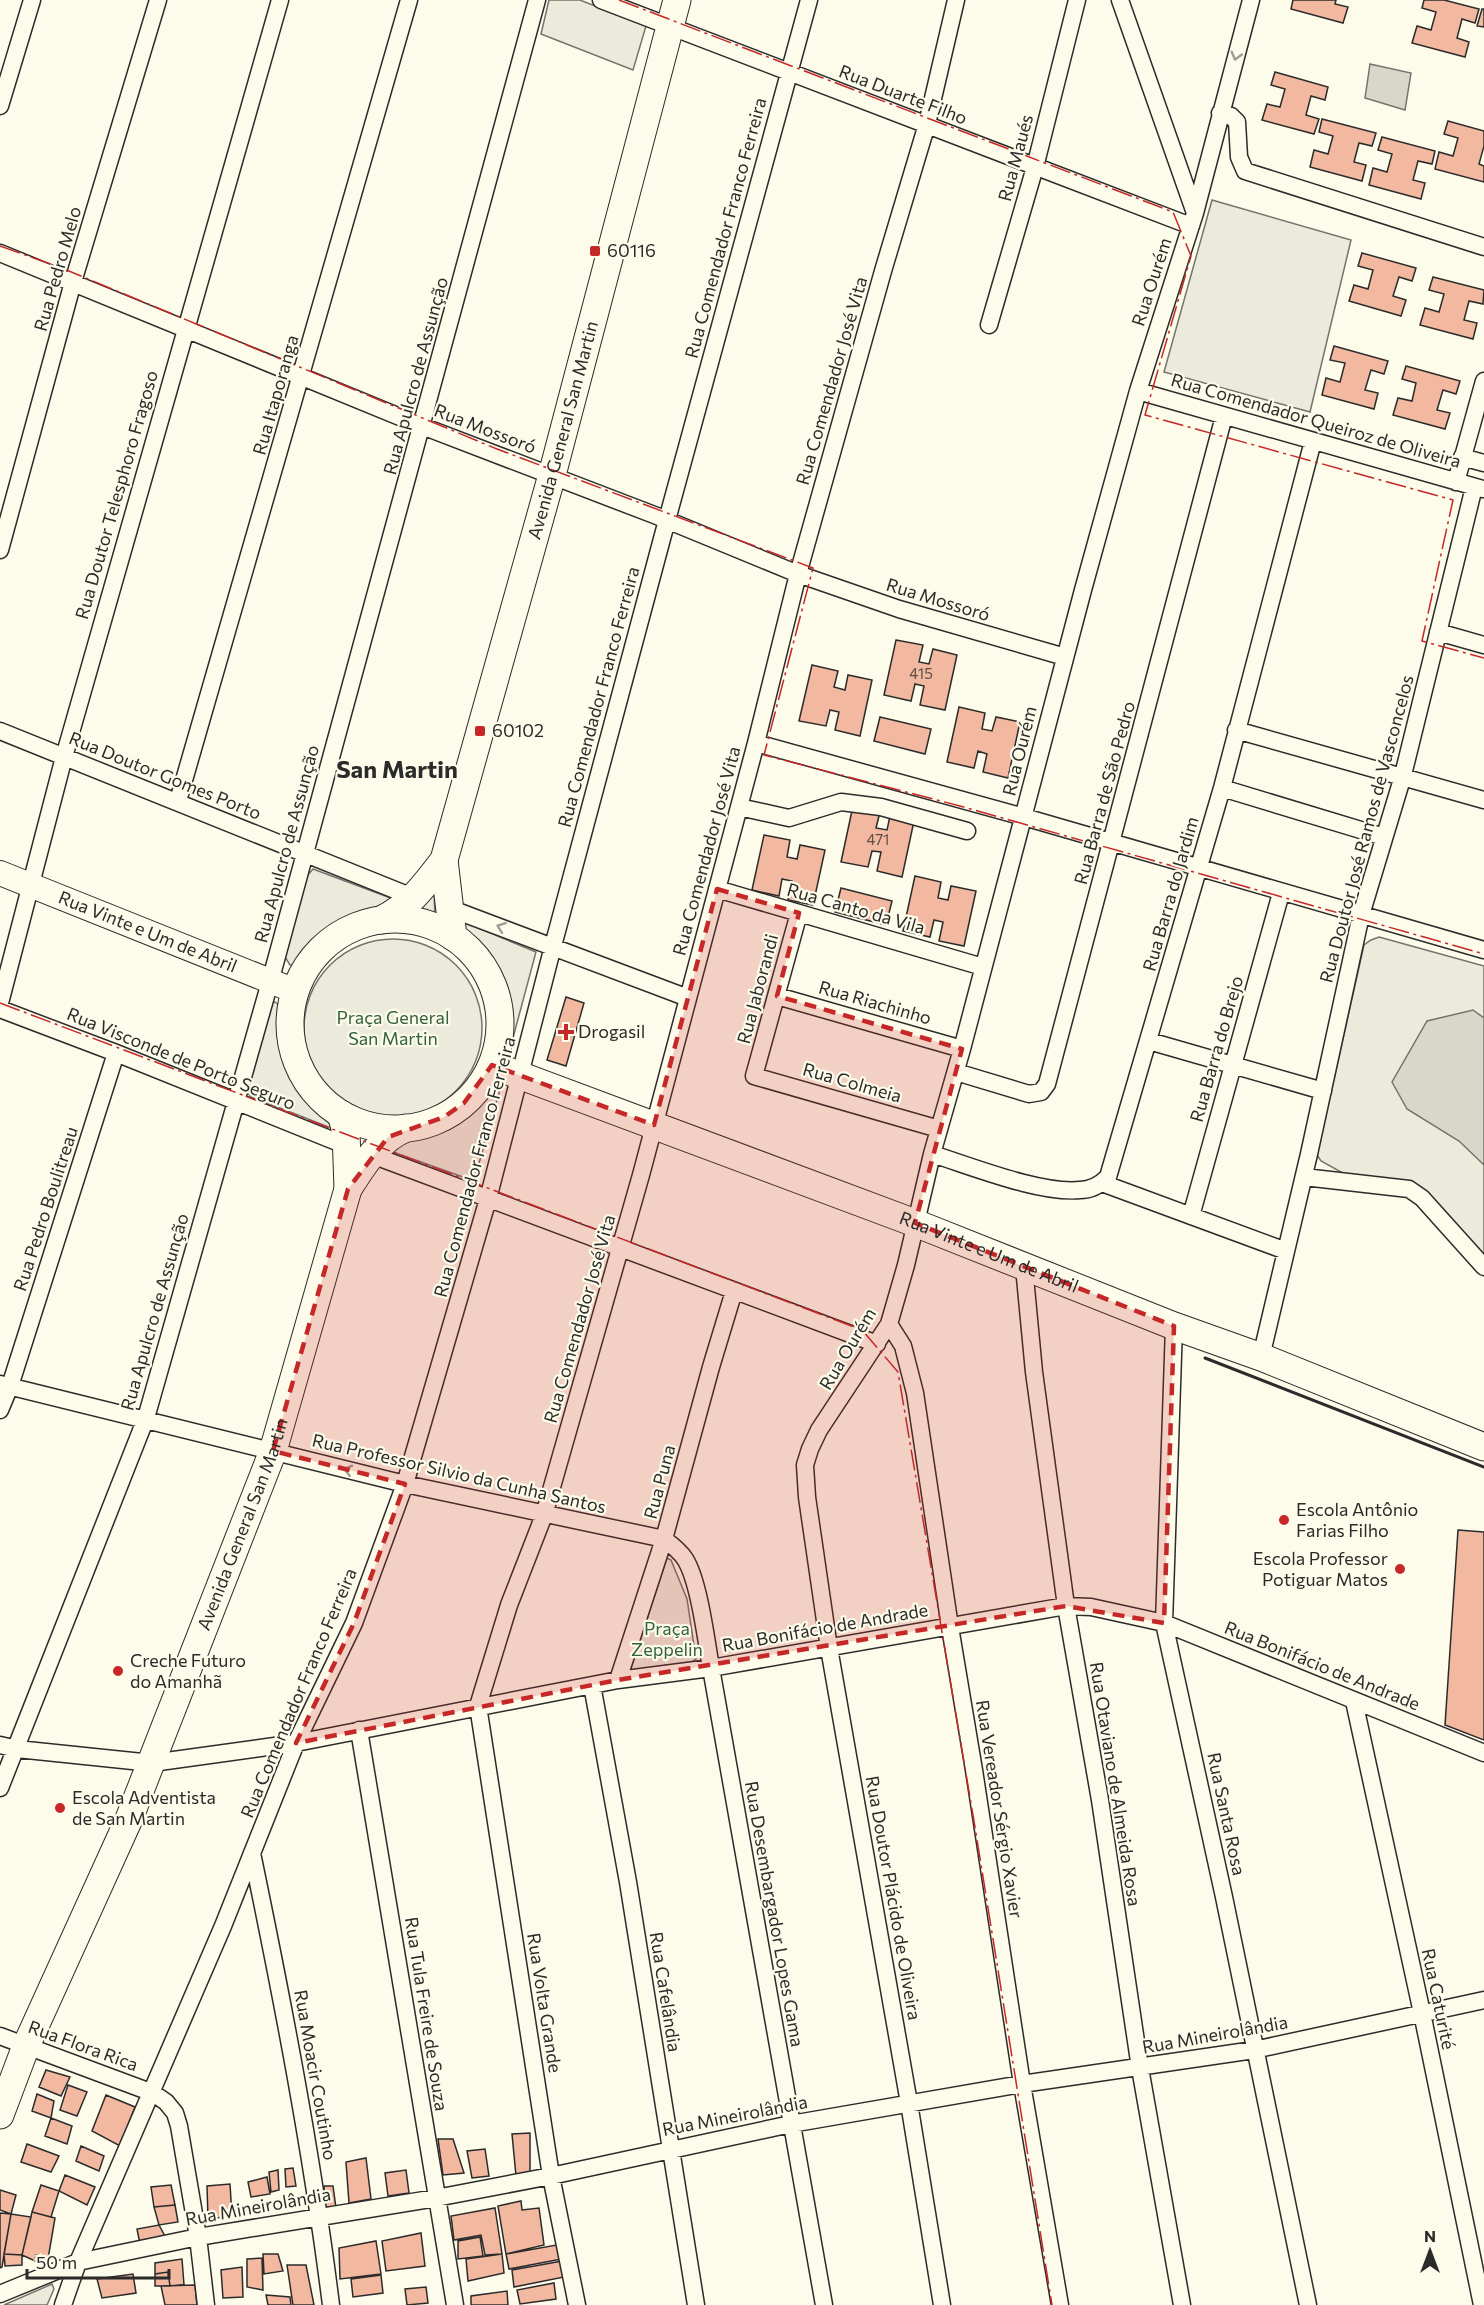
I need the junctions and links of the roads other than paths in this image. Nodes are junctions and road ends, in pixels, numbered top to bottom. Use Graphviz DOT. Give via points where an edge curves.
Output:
graph roads {
  1 [pos="32,0"];
  2 [pos="158,0"];
  3 [pos="280,0"];
  4 [pos="409,0"];
  5 [pos="537,0"];
  6 [pos="601,0"];
  7 [pos="677,0"];
  8 [pos="809,0"];
  9 [pos="956,0"];
  10 [pos="1077,0"];
  11 [pos="1120,0"];
  12 [pos="1251,0"];
  13 [pos="670,27"];
  14 [pos="789,73"];
  15 [pos="0,106"];
  16 [pos="1220,113"];
  17 [pos="927,124"];
  18 [pos="1035,167"];
  19 [pos="1193,219"];
  20 [pos="1484,247"];
  21 [pos="0,253"];
  22 [pos="73,282"];
  23 [pos="989,325"];
  24 [pos="184,329"];
  25 [pos="302,377"];
  26 [pos="1484,381"];
  27 [pos="1138,391"];
  28 [pos="1224,416"];
  29 [pos="423,426"];
  30 [pos="1313,441"];
  31 [pos="1462,457"];
  32 [pos="1484,464"];
  33 [pos="552,475"];
  34 [pos="1456,482"];
  35 [pos="1479,488"];
  36 [pos="667,520"];
  37 [pos="0,550"];
  38 [pos="798,574"];
  39 [pos="1438,632"];
  40 [pos="1484,645"];
  41 [pos="1065,657"];
  42 [pos="1236,730"];
  43 [pos="0,731"];
  44 [pos="756,743"];
  45 [pos="64,757"];
  46 [pos="1402,779"];
  47 [pos="1222,788"];
  48 [pos="178,801"];
  49 [pos="1484,801"];
  50 [pos="739,807"];
  51 [pos="1024,817"];
  52 [pos="967,831"];
  53 [pos="1384,837"];
  54 [pos="1112,844"];
  55 [pos="303,854"];
  56 [pos="444,860"];
  57 [pos="1197,869"];
  58 [pos="0,873"];
  59 [pos="30,884"];
  60 [pos="717,888"];
  61 [pos="1281,893"];
  62 [pos="415,898"];
  63 [pos="449,908"];
  64 [pos="799,913"];
  65 [pos="1361,915"];
  66 [pos="381,920"];
  67 [pos="453,937"];
  68 [pos="553,946"];
  69 [pos="1484,950"];
  70 [pos="983,967"];
  71 [pos="270,982"];
  72 [pos="295,991"];
  73 [pos="777,996"];
  74 [pos="688,998"];
  75 [pos="0,1003"];
  76 [pos="0,1009"];
  77 [pos="1149,1041"];
  78 [pos="962,1049"];
  79 [pos="116,1053"];
  80 [pos="492,1065"];
  81 [pos="1233,1066"];
  82 [pos="956,1072"];
  83 [pos="521,1074"];
  84 [pos="754,1076"];
  85 [pos="1323,1090"];
  86 [pos="236,1101"];
  87 [pos="340,1114"];
  88 [pos="654,1125"];
  89 [pos="406,1128"];
  90 [pos="939,1129"];
  91 [pos="359,1150"];
  92 [pos="932,1154"];
  93 [pos="1304,1178"];
  94 [pos="1102,1183"];
  95 [pos="488,1199"];
  96 [pos="1191,1216"];
  97 [pos="915,1223"];
  98 [pos="621,1248"];
  99 [pos="1286,1251"];
  100 [pos="1024,1267"];
  101 [pos="1484,1267"];
  102 [pos="734,1291"];
  103 [pos="889,1324"];
  104 [pos="1174,1326"];
  105 [pos="877,1344"];
  106 [pos="1261,1357"];
  107 [pos="5,1385"];
  108 [pos="0,1410"];
  109 [pos="146,1418"];
  110 [pos="1484,1447"];
  111 [pos="273,1451"];
  112 [pos="405,1484"];
  113 [pos="807,1497"];
  114 [pos="544,1515"];
  115 [pos="664,1539"];
  116 [pos="1065,1606"];
  117 [pos="1164,1623"];
  118 [pos="950,1627"];
  119 [pos="829,1648"];
  120 [pos="711,1668"];
  121 [pos="618,1680"];
  122 [pos="592,1685"];
  123 [pos="1354,1701"];
  124 [pos="478,1706"];
  125 [pos="359,1730"];
  126 [pos="296,1743"];
  127 [pos="0,1745"];
  128 [pos="17,1749"];
  129 [pos="1484,1753"];
  130 [pos="152,1763"];
  131 [pos="0,1788"];
  132 [pos="252,1853"];
  133 [pos="1484,2000"];
  134 [pos="1422,2013"];
  135 [pos="0,2036"];
  136 [pos="26,2046"];
  137 [pos="1254,2050"];
  138 [pos="1140,2068"];
  139 [pos="1022,2084"];
  140 [pos="153,2093"];
  141 [pos="909,2103"];
  142 [pos="0,2115"];
  143 [pos="791,2124"];
  144 [pos="670,2149"];
  145 [pos="551,2176"];
  146 [pos="436,2198"];
  147 [pos="320,2216"];
  148 [pos="198,2237"];
  149 [pos="78,2262"];
  150 [pos="0,2294"];
  151 [pos="63,2305"];
  152 [pos="206,2305"];
  153 [pos="331,2305"];
  154 [pos="455,2305"];
  155 [pos="577,2305"];
  156 [pos="696,2305"];
  157 [pos="824,2305"];
  158 [pos="942,2305"];
  159 [pos="1060,2305"];
  160 [pos="1182,2305"];
  161 [pos="1308,2305"];
  162 [pos="1482,2305"];
  1 -- 15 [label="street"];
  2 -- 22 [label="street, Rua Pedro Melo"];
  3 -- 24 [label="street, Rua Doutor Telesphoro Fragoso"];
  4 -- 25 [label="street, Rua Itaporanga"];
  5 -- 29 [label="street, Rua Apulcro de Assunção"];
  6 -- 13 [label="street, Rua Duarte Filho"];
  7 -- 13 [label="main road, Avenida General San Martin"];
  8 -- 14 [label="street, Rua Comendador Franco Ferreira"];
  9 -- 17 [label="street, Rua Comendador José Vita"];
  10 -- 18 [label="street, Rua Maués"];
  11 -- 19 [label="street"];
  12 -- 16 [label="street, Rua Ourém, one-way"];
  13 -- 14 [label="street, Rua Duarte Filho"];
  13 -- 33 [label="main road, Avenida General San Martin"];
  14 -- 17 [label="street, Rua Duarte Filho"];
  14 -- 36 [label="street, Rua Comendador Franco Ferreira"];
  16 -- 19 [label="street, Rua Ourém"];
  16 -- 20 [label="street" via="1237,122 1240,164 1245,171"];
  17 -- 18 [label="street, Rua Duarte Filho"];
  17 -- 38 [label="street, Rua Comendador José Vita"];
  18 -- 19 [label="street, Rua Duarte Filho"];
  18 -- 23 [label="street, Rua Maués"];
  19 -- 27 [label="street, Rua Ourém"];
  21 -- 22 [label="street, Rua Mossoró"];
  22 -- 24 [label="street, Rua Mossoró"];
  22 -- 37 [label="street, Rua Pedro Melo"];
  24 -- 25 [label="street, Rua Mossoró"];
  24 -- 45 [label="street, Rua Doutor Telesphoro Fragoso"];
  25 -- 29 [label="street, Rua Mossoró"];
  25 -- 48 [label="street, Rua Itaporanga"];
  26 -- 31 [label="street"];
  27 -- 28 [label="street, Rua Comendador Queiroz de Oliveira"];
  27 -- 41 [label="street, Rua Ourém"];
  28 -- 30 [label="street, Rua Comendador Queiroz de Oliveira"];
  28 -- 54 [label="street, Rua Barra de São Pedro"];
  29 -- 33 [label="street, Rua Mossoró"];
  29 -- 55 [label="street, Rua Apulcro de Assunção"];
  30 -- 34 [label="street, Rua Comendador Queiroz de Oliveira"];
  30 -- 42 [label="street, Rua Barra do Jardim"];
  31 -- 32 [label="street"];
  31 -- 34 [label="street"];
  33 -- 36 [label="street, Rua Mossoró"];
  33 -- 56 [label="main road, Avenida General San Martin"];
  34 -- 35 [label="street, Rua Comendador Queiroz de Oliveira"];
  35 -- 39 [label="street, Rua Doutor José Ramos de Vasconcelos"];
  36 -- 38 [label="street, Rua Mossoró"];
  36 -- 68 [label="street, Rua Comendador Franco Ferreira"];
  38 -- 41 [label="street, Rua Mossoró" via="899,609"];
  38 -- 44 [label="street, Rua Comendador José Vita"];
  39 -- 40 [label="street"];
  39 -- 46 [label="street, Rua Doutor José Ramos de Vasconcelos"];
  41 -- 51 [label="street, Rua Ourém"];
  42 -- 46 [label="street"];
  42 -- 47 [label="street, Rua Barra do Jardim"];
  43 -- 45 [label="street, Rua Doutor Gomes Porto"];
  44 -- 50 [label="street, Rua Comendador José Vita"];
  44 -- 51 [label="street"];
  45 -- 48 [label="street, Rua Doutor Gomes Porto"];
  45 -- 59 [label="street, Rua Doutor Telesphoro Fragoso"];
  46 -- 49 [label="street"];
  46 -- 53 [label="street, Rua Doutor José Ramos de Vasconcelos"];
  47 -- 53 [label="street"];
  47 -- 57 [label="street, Rua Barra do Jardim"];
  48 -- 55 [label="street, Rua Doutor Gomes Porto"];
  50 -- 52 [label="street" via="789,818 841,802 851,803 881,807"];
  50 -- 60 [label="street, Rua Comendador José Vita"];
  51 -- 54 [label="street"];
  51 -- 70 [label="street, Rua Ourém"];
  53 -- 65 [label="street, Rua Doutor José Ramos de Vasconcelos"];
  54 -- 57 [label="street"];
  54 -- 82 [label="street, Rua Barra de São Pedro" via="1044,1089 1036,1094 1022,1093"];
  55 -- 62 [label="street, Rua Doutor Gomes Porto"];
  55 -- 71 [label="street, Rua Apulcro de Assunção"];
  56 -- 62 [label="main road, Avenida General San Martin"];
  56 -- 63 [label="main road, Avenida General San Martin"];
  57 -- 61 [label="street"];
  57 -- 77 [label="street, Rua Barra do Jardim"];
  58 -- 59 [label="street, Rua Vinte e Um de Abril"];
  59 -- 71 [label="street, Rua Vinte e Um de Abril"];
  59 -- 75 [label="street, Rua Doutor Telesphoro Fragoso"];
  60 -- 64 [label="street, Rua Canto da Vila"];
  60 -- 74 [label="street, Rua Comendador José Vita"];
  61 -- 65 [label="street"];
  61 -- 81 [label="street, Rua Barra do Brejo"];
  62 -- 66 [label="main road, Avenida General San Martin"];
  63 -- 67 [label="main road, Avenida General San Martin"];
  68 -- 63 [label="street, one-way"];
  64 -- 70 [label="street, Rua Canto da Vila"];
  64 -- 73 [label="street, Rua Jaborandi"];
  65 -- 69 [label="street"];
  65 -- 85 [label="street, Rua Doutor José Ramos de Vasconcelos"];
  66 -- 67 [label="main road" via="418,922"];
  66 -- 72 [label="main road" via="358,926 319,951"];
  67 -- 80 [label="main road" via="472,952 496,994 500,1017"];
  68 -- 74 [label="street"];
  68 -- 83 [label="street, Rua Comendador Franco Ferreira"];
  70 -- 78 [label="street, Rua Ourém"];
  71 -- 72 [label="street, Rua Vinte e Um de Abril"];
  71 -- 86 [label="street, Rua Apulcro de Assunção"];
  72 -- 87 [label="main road" via="290,1037 296,1060 307,1081"];
  73 -- 78 [label="street, Rua Riachinho"];
  73 -- 84 [label="street, Rua Jaborandi"];
  74 -- 88 [label="street, Rua Comendador José Vita"];
  76 -- 79 [label="street, Rua Visconde de Porto Seguro"];
  77 -- 81 [label="street"];
  77 -- 94 [label="street, Rua Barra do Jardim" via="1113,1166"];
  78 -- 82 [label="street, Rua Ourém"];
  79 -- 86 [label="street, Rua Visconde de Porto Seguro"];
  79 -- 107 [label="street, Rua Pedro Boulitreau"];
  80 -- 83 [label="main road, Rua Vinte e Um de Abril"];
  80 -- 89 [label="main road" via="464,1103 444,1117"];
  81 -- 85 [label="street"];
  81 -- 96 [label="street, Rua Barra do Brejo"];
  82 -- 90 [label="street, Rua Ourém"];
  83 -- 88 [label="main road, Rua Vinte e Um de Abril"];
  83 -- 95 [label="street, Rua Comendador Franco Ferreira"];
  84 -- 90 [label="street, Rua Colmeia"];
  85 -- 93 [label="street, Rua Doutor José Ramos de Vasconcelos"];
  86 -- 91 [label="street, Rua Visconde de Porto Seguro"];
  86 -- 109 [label="street, Rua Apulcro de Assunção"];
  87 -- 89 [label="main road" via="372,1126"];
  87 -- 91 [label="main road"];
  88 -- 97 [label="main road, Rua Vinte e Um de Abril"];
  88 -- 98 [label="street, Rua Comendador José Vita"];
  89 -- 91 [label="main road, Avenida General San Martin"];
  90 -- 92 [label="street, Rua Ourém"];
  91 -- 95 [label="street, Rua Visconde de Porto Seguro"];
  91 -- 111 [label="main road, Avenida General San Martin"];
  92 -- 94 [label="street" via="1061,1190 1081,1190"];
  92 -- 97 [label="street, Rua Ourém"];
  93 -- 99 [label="street, Rua Doutor José Ramos de Vasconcelos"];
  93 -- 101 [label="street" via="1409,1190 1427,1203"];
  94 -- 96 [label="street"];
  95 -- 98 [label="street, Rua Visconde de Porto Seguro"];
  95 -- 112 [label="street, Rua Comendador Franco Ferreira"];
  96 -- 99 [label="street"];
  97 -- 100 [label="main road, Rua Vinte e Um de Abril"];
  97 -- 103 [label="street, Rua Ourém"];
  98 -- 102 [label="street, Rua Visconde de Porto Seguro"];
  98 -- 114 [label="street, Rua Comendador José Vita"];
  99 -- 106 [label="street, Rua Doutor José Ramos de Vasconcelos"];
  100 -- 104 [label="main road, Rua Vinte e Um de Abril"];
  100 -- 116 [label="street, Rua Otaviano de Almeida Rosa"];
  102 -- 105 [label="street, Rua Visconde de Porto Seguro"];
  102 -- 115 [label="street, Rua Puna"];
  103 -- 105 [label="street, Rua Ourém"];
  103 -- 118 [label="street, Rua Vereador Sérgio Xavier" via="903,1346 915,1393"];
  104 -- 106 [label="main road, Rua Vinte e Um de Abril"];
  104 -- 117 [label="street, Rua Santa Rosa"];
  105 -- 113 [label="street, Rua Ourém" via="810,1449 805,1465"];
  106 -- 110 [label="main road, Rua Vinte e Um de Abril"];
  107 -- 108 [label="street, Rua Pedro Boulitreau"];
  107 -- 109 [label="street, Rua Professor Silvio da Cunha Santos"];
  109 -- 111 [label="street, Rua Professor Silvio da Cunha Santos"];
  109 -- 128 [label="street, Rua Apulcro de Assunção"];
  112 -- 111 [label="street, Rua Professor Silvio da Cunha Santos, one-way"];
  111 -- 130 [label="main road, Avenida General San Martin"];
  112 -- 114 [label="street, Rua Professor Silvio da Cunha Santos"];
  112 -- 126 [label="street, Rua Comendador Franco Ferreira" via="354,1623"];
  113 -- 119 [label="street, Rua Doutor Plácido de Oliveira"];
  114 -- 115 [label="street, Rua Professor Silvio da Cunha Santos"];
  114 -- 124 [label="street, Rua Comendador José Vita" via="509,1605"];
  115 -- 120 [label="street, Rua Desembargador Lopes Gama" via="677,1549 690,1569"];
  115 -- 121 [label="street, Rua Puna"];
  116 -- 117 [label="street, Rua Bonifácio de Andrade" via="1091,1607"];
  116 -- 118 [label="street, Rua Bonifácio de Andrade"];
  116 -- 138 [label="street, Rua Otaviano de Almeida Rosa" via="1101,1800"];
  117 -- 123 [label="street, Rua Bonifácio de Andrade"];
  117 -- 137 [label="street, Rua Santa Rosa"];
  118 -- 119 [label="street, Rua Bonifácio de Andrade"];
  118 -- 139 [label="street, Rua Vereador Sérgio Xavier"];
  119 -- 120 [label="street, Rua Bonifácio de Andrade"];
  119 -- 141 [label="street, Rua Doutor Plácido de Oliveira"];
  120 -- 121 [label="street, Rua Bonifácio de Andrade"];
  120 -- 143 [label="street, Rua Desembargador Lopes Gama"];
  121 -- 122 [label="street, Rua Bonifácio de Andrade"];
  122 -- 124 [label="street, Rua Bonifácio de Andrade"];
  122 -- 144 [label="street, Rua Cafelândia"];
  123 -- 129 [label="street, Rua Bonifácio de Andrade"];
  123 -- 134 [label="street, Rua Caturité"];
  124 -- 125 [label="street, Rua Bonifácio de Andrade"];
  124 -- 145 [label="street, Rua Volta Grande"];
  125 -- 126 [label="street, Rua Bonifácio de Andrade"];
  125 -- 146 [label="street, Rua Tula Freire de Souza"];
  126 -- 130 [label="street, Rua Bonifácio de Andrade"];
  126 -- 132 [label="street, Rua Comendador Franco Ferreira"];
  127 -- 128 [label="street, Rua Bonifácio de Andrade"];
  128 -- 130 [label="street, Rua Bonifácio de Andrade"];
  128 -- 131 [label="street, Rua Apulcro de Assunção"];
  130 -- 136 [label="main road, Avenida General San Martin"];
  132 -- 140 [label="street, Rua Comendador Franco Ferreira"];
  132 -- 147 [label="street, Rua Moacir Coutinho" via="289,2029"];
  133 -- 134 [label="street, Rua Mineirolândia"];
  134 -- 137 [label="street, Rua Mineirolândia"];
  134 -- 162 [label="street, Rua Caturité"];
  135 -- 136 [label="street, Rua Flora Rica"];
  136 -- 140 [label="street, Rua Flora Rica"];
  136 -- 142 [label="main road, Avenida General San Martin"];
  137 -- 138 [label="street, Rua Mineirolândia"];
  137 -- 161 [label="street, Rua Santa Rosa"];
  138 -- 139 [label="street, Rua Mineirolândia"];
  138 -- 160 [label="street, Rua Otaviano de Almeida Rosa"];
  139 -- 141 [label="street, Rua Mineirolândia"];
  139 -- 159 [label="street, Rua Vereador Sérgio Xavier"];
  140 -- 148 [label="street" via="175,2113"];
  140 -- 149 [label="street, Rua Comendador Franco Ferreira"];
  141 -- 143 [label="street, Rua Mineirolândia"];
  141 -- 158 [label="street, Rua Doutor Plácido de Oliveira"];
  143 -- 144 [label="street, Rua Mineirolândia"];
  143 -- 157 [label="street, Rua Desembargador Lopes Gama"];
  144 -- 145 [label="street, Rua Mineirolândia"];
  144 -- 156 [label="street, Rua Cafelândia"];
  145 -- 146 [label="street, Rua Mineirolândia"];
  145 -- 155 [label="street, Rua Volta Grande"];
  146 -- 147 [label="street, Rua Mineirolândia"];
  146 -- 154 [label="street, Rua Tula Freire de Souza"];
  147 -- 148 [label="street, Rua Mineirolândia"];
  147 -- 153 [label="street, Rua Moacir Coutinho"];
  148 -- 149 [label="street, Rua Mineirolândia"];
  148 -- 152 [label="street"];
  149 -- 150 [label="street, Rua Mineirolândia"];
  149 -- 151 [label="street, Rua Comendador Franco Ferreira"];
}
